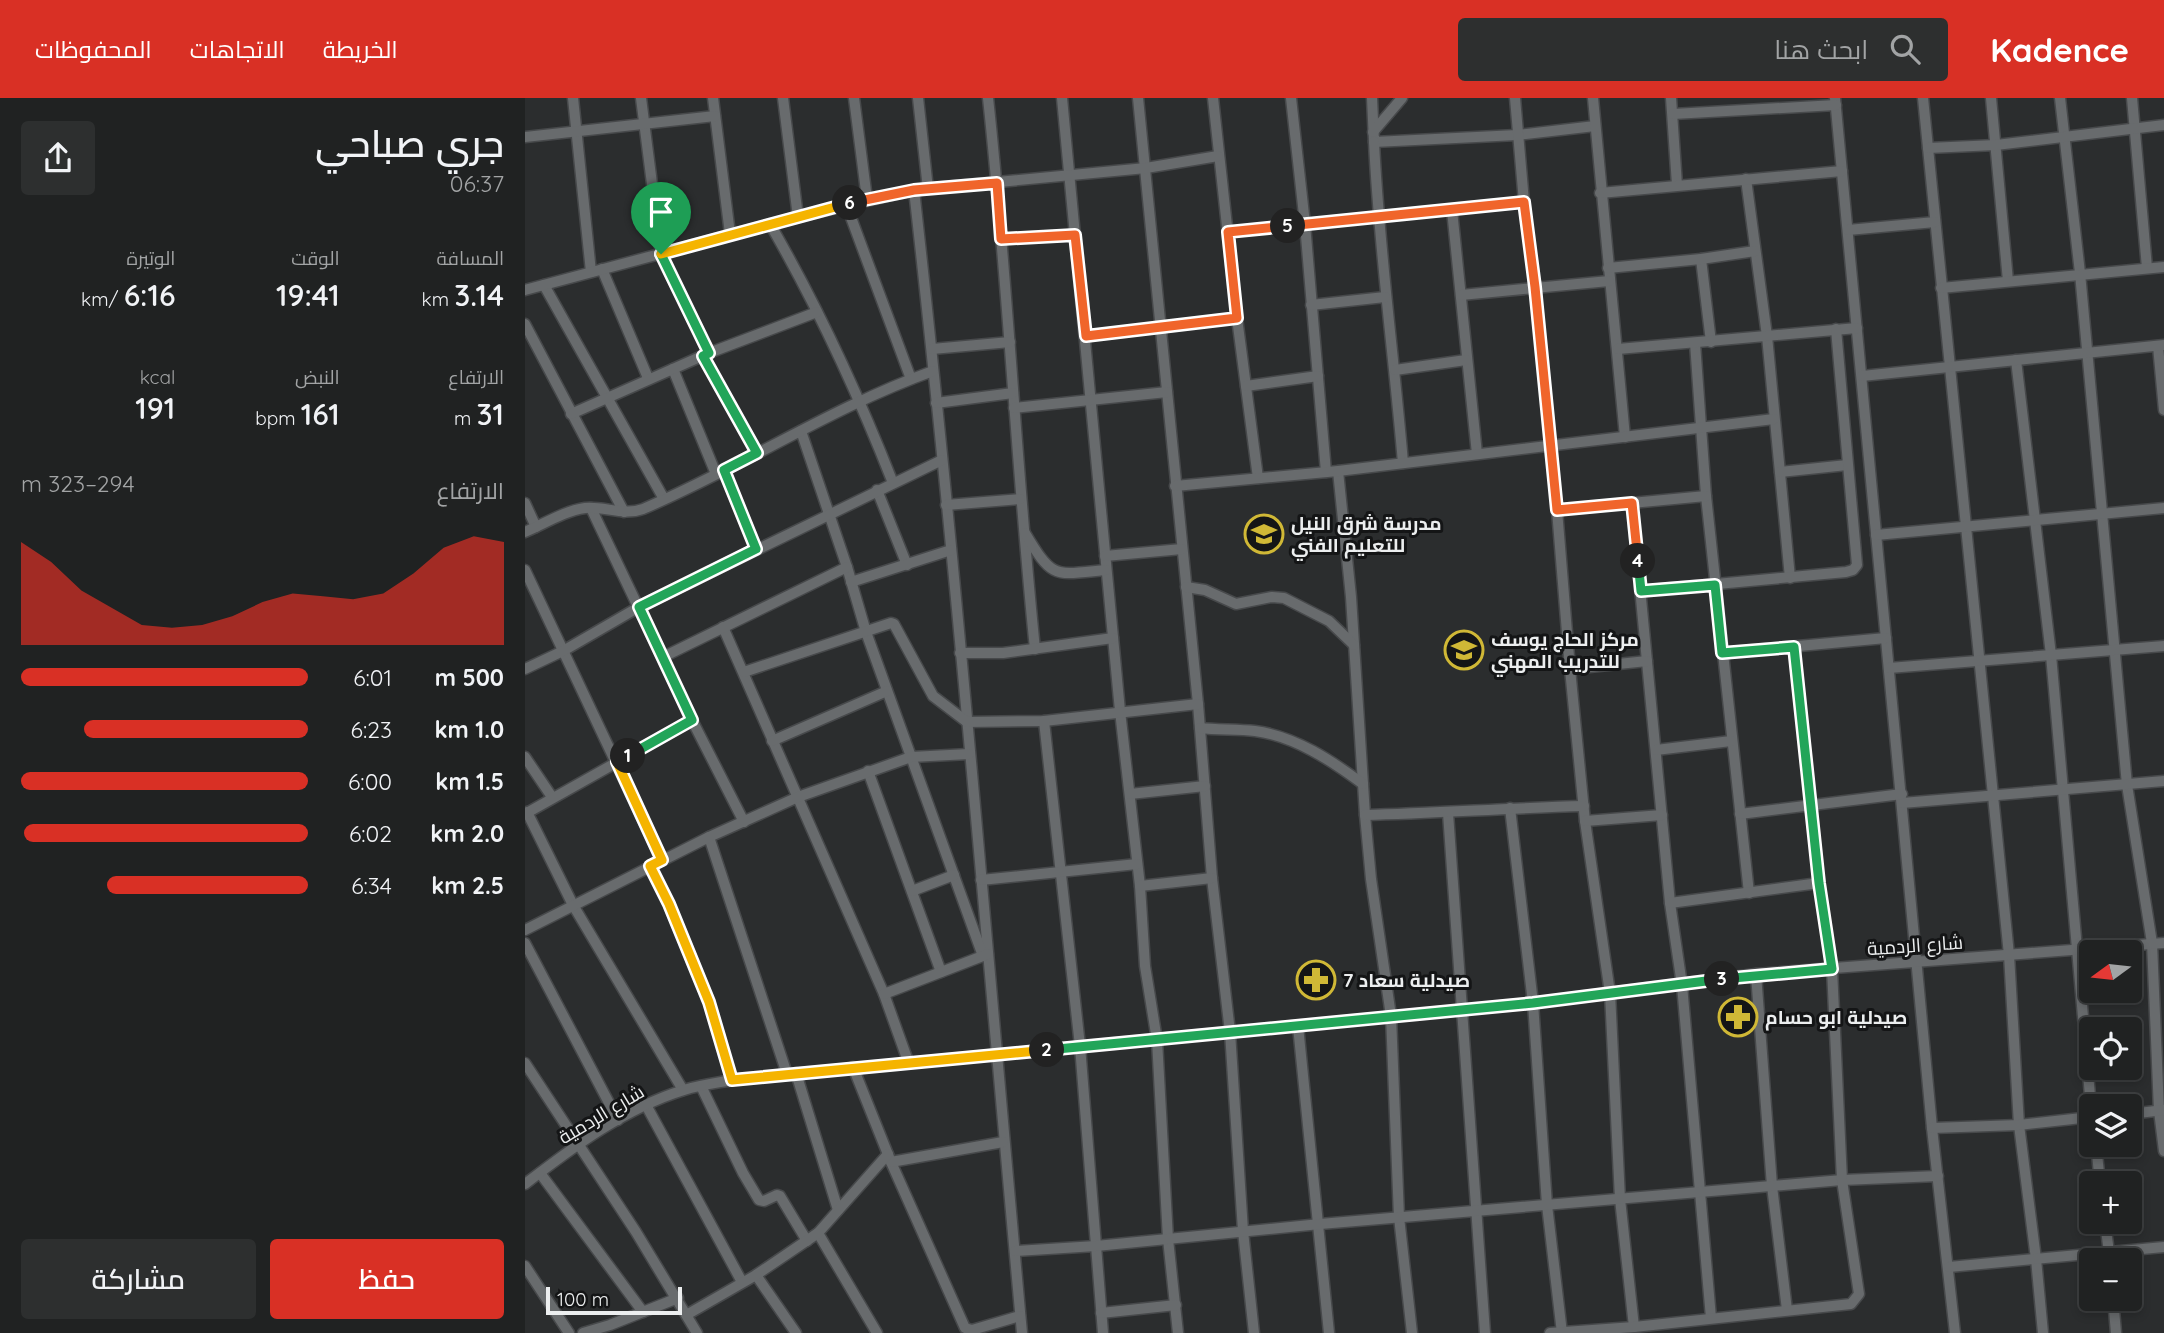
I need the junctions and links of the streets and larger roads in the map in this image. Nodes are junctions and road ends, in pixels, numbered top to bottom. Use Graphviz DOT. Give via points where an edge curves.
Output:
graph roads {
  1 [pos="573,98"];
  2 [pos="641,98"];
  3 [pos="713,98"];
  4 [pos="783,98"];
  5 [pos="854,98"];
  6 [pos="918,98"];
  7 [pos="988,98"];
  8 [pos="1062,98"];
  9 [pos="1138,98"];
  10 [pos="1213,98"];
  11 [pos="1291,98"];
  12 [pos="1371,98"];
  13 [pos="1402,98"];
  14 [pos="1515,98"];
  15 [pos="1593,98"];
  16 [pos="1671,98"];
  17 [pos="1739,98"];
  18 [pos="1923,98"];
  19 [pos="1991,98"];
  20 [pos="2060,98"];
  21 [pos="2132,98"];
  22 [pos="1835,101"];
  23 [pos="1739,110"];
  24 [pos="1673,114"];
  25 [pos="715,116"];
  26 [pos="645,124"];
  27 [pos="2164,125"];
  28 [pos="1595,126"];
  29 [pos="2135,128"];
  30 [pos="576,132"];
  31 [pos="1517,135"];
  32 [pos="1373,137"];
  33 [pos="525,138"];
  34 [pos="2064,138"];
  35 [pos="1996,145"];
  36 [pos="1928,148"];
  37 [pos="1218,156"];
  38 [pos="1146,168"];
  39 [pos="1842,170"];
  40 [pos="1069,176"];
  41 [pos="1746,179"];
  42 [pos="997,183"];
  43 [pos="1677,185"];
  44 [pos="928,189"];
  45 [pos="914,190"];
  46 [pos="1600,193"];
  47 [pos="867,199"];
  48 [pos="1524,202"];
  49 [pos="846,204"];
  50 [pos="1452,209"];
  51 [pos="797,216"];
  52 [pos="1377,216"];
  53 [pos="1935,222"];
  54 [pos="770,224"];
  55 [pos="1305,224"];
  56 [pos="1848,230"];
  57 [pos="1228,232"];
  58 [pos="730,234"];
  59 [pos="1075,235"];
  60 [pos="1001,239"];
  61 [pos="1755,251"];
  62 [pos="661,254"];
  63 [pos="1701,259"];
  64 [pos="2164,267"];
  65 [pos="1608,268"];
  66 [pos="2147,268"];
  67 [pos="596,270"];
  68 [pos="2080,273"];
  69 [pos="1609,281"];
  70 [pos="2007,281"];
  71 [pos="544,285"];
  72 [pos="1535,287"];
  73 [pos="1941,288"];
  74 [pos="525,290"];
  75 [pos="1461,295"];
  76 [pos="1385,297"];
  77 [pos="1311,305"];
  78 [pos="817,312"];
  79 [pos="1237,318"];
  80 [pos="525,324"];
  81 [pos="1161,327"];
  82 [pos="1857,328"];
  83 [pos="1836,329"];
  84 [pos="1086,336"];
  85 [pos="1767,336"];
  86 [pos="1010,342"];
  87 [pos="1711,342"];
  88 [pos="1695,343"];
  89 [pos="2161,346"];
  90 [pos="932,349"];
  91 [pos="1618,349"];
  92 [pos="2086,353"];
  93 [pos="706,355"];
  94 [pos="1467,360"];
  95 [pos="2016,360"];
  96 [pos="1949,367"];
  97 [pos="673,369"];
  98 [pos="1395,370"];
  99 [pos="933,371"];
  100 [pos="1318,376"];
  101 [pos="1862,376"];
  102 [pos="648,378"];
  103 [pos="911,379"];
  104 [pos="1246,386"];
  105 [pos="1167,392"];
  106 [pos="1013,393"];
  107 [pos="607,396"];
  108 [pos="860,400"];
  109 [pos="1091,401"];
  110 [pos="936,403"];
  111 [pos="1014,408"];
  112 [pos="2164,410"];
  113 [pos="571,414"];
  114 [pos="1774,419"];
  115 [pos="1701,428"];
  116 [pos="801,431"];
  117 [pos="1625,437"];
  118 [pos="1551,445"];
  119 [pos="757,453"];
  120 [pos="1478,454"];
  121 [pos="942,460"];
  122 [pos="1403,463"];
  123 [pos="1847,465"];
  124 [pos="1338,471"];
  125 [pos="720,472"];
  126 [pos="1325,472"];
  127 [pos="1780,472"];
  128 [pos="1258,478"];
  129 [pos="893,483"];
  130 [pos="1175,486"];
  131 [pos="877,490"];
  132 [pos="1706,496"];
  133 [pos="664,499"];
  134 [pos="1020,499"];
  135 [pos="525,503"];
  136 [pos="1632,503"];
  137 [pos="946,505"];
  138 [pos="591,508"];
  139 [pos="2164,508"];
  140 [pos="1557,510"];
  141 [pos="624,512"];
  142 [pos="829,515"];
  143 [pos="2102,515"];
  144 [pos="2035,520"];
  145 [pos="536,527"];
  146 [pos="1967,527"];
  147 [pos="1023,528"];
  148 [pos="525,532"];
  149 [pos="1876,535"];
  150 [pos="756,549"];
  151 [pos="1182,549"];
  152 [pos="951,550"];
  153 [pos="1105,556"];
  154 [pos="908,565"];
  155 [pos="847,567"];
  156 [pos="525,570"];
  157 [pos="1106,570"];
  158 [pos="1790,578"];
  159 [pos="851,582"];
  160 [pos="1715,585"];
  161 [pos="1186,587"];
  162 [pos="1641,591"];
  163 [pos="639,607"];
  164 [pos="723,627"];
  165 [pos="866,632"];
  166 [pos="1113,638"];
  167 [pos="1886,638"];
  168 [pos="1354,645"];
  169 [pos="2164,646"];
  170 [pos="1794,647"];
  171 [pos="1035,649"];
  172 [pos="2115,650"];
  173 [pos="563,651"];
  174 [pos="960,653"];
  175 [pos="1722,653"];
  176 [pos="2050,655"];
  177 [pos="663,657"];
  178 [pos="1980,660"];
  179 [pos="1647,661"];
  180 [pos="1889,668"];
  181 [pos="525,669"];
  182 [pos="1570,669"];
  183 [pos="744,672"];
  184 [pos="887,691"];
  185 [pos="1198,704"];
  186 [pos="1120,711"];
  187 [pos="692,720"];
  188 [pos="1044,721"];
  189 [pos="967,722"];
  190 [pos="1200,728"];
  191 [pos="772,741"];
  192 [pos="1731,741"];
  193 [pos="1656,750"];
  194 [pos="969,754"];
  195 [pos="525,757"];
  196 [pos="911,757"];
  197 [pos="617,762"];
  198 [pos="868,771"];
  199 [pos="2164,781"];
  200 [pos="1363,784"];
  201 [pos="2127,785"];
  202 [pos="1205,786"];
  203 [pos="2063,789"];
  204 [pos="1129,794"];
  205 [pos="1992,795"];
  206 [pos="552,797"];
  207 [pos="798,797"];
  208 [pos="1902,798"];
  209 [pos="1811,804"];
  210 [pos="1584,806"];
  211 [pos="1510,808"];
  212 [pos="526,813"];
  213 [pos="1448,813"];
  214 [pos="1740,814"];
  215 [pos="1364,815"];
  216 [pos="1662,815"];
  217 [pos="1585,821"];
  218 [pos="744,822"];
  219 [pos="709,837"];
  220 [pos="662,860"];
  221 [pos="1137,864"];
  222 [pos="650,866"];
  223 [pos="1060,871"];
  224 [pos="954,876"];
  225 [pos="1212,878"];
  226 [pos="981,880"];
  227 [pos="1819,883"];
  228 [pos="1140,887"];
  229 [pos="912,891"];
  230 [pos="1748,893"];
  231 [pos="1670,903"];
  232 [pos="573,905"];
  233 [pos="525,930"];
  234 [pos="525,943"];
  235 [pos="2152,943"];
  236 [pos="2164,943"];
  237 [pos="2078,948"];
  238 [pos="986,955"];
  239 [pos="2009,955"];
  240 [pos="1916,963"];
  241 [pos="1832,969"];
  242 [pos="941,972"];
  243 [pos="1756,974"];
  244 [pos="1682,985"];
  245 [pos="1610,993"];
  246 [pos="884,994"];
  247 [pos="1533,1003"];
  248 [pos="1463,1009"];
  249 [pos="1391,1016"];
  250 [pos="1299,1026"];
  251 [pos="1230,1032"];
  252 [pos="1157,1040"];
  253 [pos="1080,1046"];
  254 [pos="998,1054"];
  255 [pos="908,1061"];
  256 [pos="525,1063"];
  257 [pos="853,1067"];
  258 [pos="791,1073"];
  259 [pos="732,1080"];
  260 [pos="701,1086"];
  261 [pos="683,1090"];
  262 [pos="2090,1094"];
  263 [pos="646,1105"];
  264 [pos="2162,1110"];
  265 [pos="2142,1112"];
  266 [pos="2079,1118"];
  267 [pos="618,1120"];
  268 [pos="2019,1125"];
  269 [pos="1932,1128"];
  270 [pos="1003,1142"];
  271 [pos="580,1145"];
  272 [pos="2164,1151"];
  273 [pos="890,1158"];
  274 [pos="525,1170"];
  275 [pos="540,1172"];
  276 [pos="1938,1176"];
  277 [pos="1842,1180"];
  278 [pos="528,1182"];
  279 [pos="1772,1186"];
  280 [pos="1698,1192"];
  281 [pos="1620,1199"];
  282 [pos="1547,1205"];
  283 [pos="838,1210"];
  284 [pos="1475,1211"];
  285 [pos="1399,1217"];
  286 [pos="1320,1224"];
  287 [pos="1243,1231"];
  288 [pos="818,1233"];
  289 [pos="1168,1239"];
  290 [pos="807,1241"];
  291 [pos="1096,1246"];
  292 [pos="2164,1247"];
  293 [pos="1015,1251"];
  294 [pos="2142,1251"];
  295 [pos="2079,1257"];
  296 [pos="2036,1259"];
  297 [pos="1949,1267"];
  298 [pos="526,1268"];
  299 [pos="756,1275"];
  300 [pos="742,1282"];
  301 [pos="678,1298"];
  302 [pos="1176,1305"];
  303 [pos="1787,1310"];
  304 [pos="2114,1311"];
  305 [pos="643,1312"];
  306 [pos="1101,1313"];
  307 [pos="688,1314"];
  308 [pos="1020,1316"];
  309 [pos="1711,1318"];
  310 [pos="1634,1327"];
  311 [pos="612,1329"];
  312 [pos="1658,1329"];
  313 [pos="569,1333"];
  314 [pos="583,1333"];
  315 [pos="697,1333"];
  316 [pos="796,1333"];
  317 [pos="877,1333"];
  318 [pos="1022,1333"];
  319 [pos="1103,1333"];
  320 [pos="1178,1333"];
  321 [pos="1254,1333"];
  322 [pos="1329,1333"];
  323 [pos="1412,1333"];
  324 [pos="1485,1333"];
  325 [pos="1550,1333"];
  326 [pos="1562,1333"];
  327 [pos="1955,1333"];
  328 [pos="2043,1333"];
  329 [pos="2116,1333"];
  1 -- 30 [label="street"];
  2 -- 26 [label="street"];
  3 -- 25 [label="street"];
  4 -- 51 [label="street"];
  5 -- 47 [label="street"];
  6 -- 44 [label="street"];
  7 -- 42 [label="street"];
  8 -- 40 [label="street"];
  9 -- 38 [label="street"];
  10 -- 37 [label="street"];
  11 -- 55 [label="street"];
  12 -- 32 [label="street"];
  13 -- 32 [label="street"];
  14 -- 31 [label="street"];
  15 -- 28 [label="street"];
  16 -- 24 [label="street"];
  17 -- 23 [label="street"];
  18 -- 36 [label="street"];
  19 -- 35 [label="street"];
  20 -- 34 [label="street"];
  21 -- 29 [label="street"];
  22 -- 23 [label="street"];
  22 -- 39 [label="street"];
  23 -- 24 [label="street"];
  24 -- 43 [label="street"];
  25 -- 26 [label="street"];
  25 -- 58 [label="street"];
  26 -- 30 [label="street"];
  26 -- 62 [label="street"];
  27 -- 29 [label="street"];
  28 -- 31 [label="street"];
  28 -- 46 [label="street"];
  29 -- 34 [label="street"];
  29 -- 66 [label="street"];
  30 -- 33 [label="street"];
  30 -- 67 [label="street"];
  31 -- 32 [label="street"];
  31 -- 48 [label="street"];
  32 -- 52 [label="street"];
  34 -- 35 [label="street"];
  34 -- 68 [label="street"];
  35 -- 36 [label="street"];
  35 -- 70 [label="street"];
  36 -- 53 [label="street"];
  37 -- 38 [label="street"];
  37 -- 57 [label="street"];
  38 -- 40 [label="street"];
  38 -- 81 [label="street"];
  39 -- 41 [label="street"];
  39 -- 56 [label="street"];
  40 -- 42 [label="street"];
  40 -- 59 [label="street"];
  41 -- 43 [label="street"];
  41 -- 61 [label="street"];
  42 -- 44 [label="street"];
  42 -- 60 [label="street"];
  43 -- 46 [label="street"];
  44 -- 45 [label="street"];
  45 -- 47 [label="street"];
  45 -- 90 [label="street"];
  46 -- 65 [label="street"];
  47 -- 49 [label="street"];
  48 -- 50 [label="street"];
  48 -- 72 [label="street"];
  49 -- 51 [label="street"];
  49 -- 103 [label="street"];
  50 -- 52 [label="street"];
  50 -- 75 [label="street"];
  51 -- 54 [label="street"];
  52 -- 55 [label="street"];
  52 -- 76 [label="street"];
  53 -- 56 [label="street"];
  53 -- 73 [label="street"];
  54 -- 58 [label="street"];
  54 -- 78 [label="street"];
  55 -- 57 [label="street"];
  55 -- 77 [label="street"];
  56 -- 82 [label="street"];
  57 -- 79 [label="street"];
  58 -- 62 [label="street"];
  59 -- 60 [label="street"];
  59 -- 84 [label="street"];
  60 -- 86 [label="street"];
  61 -- 63 [label="street"];
  61 -- 85 [label="street"];
  62 -- 67 [label="street"];
  62 -- 93 [label="street"];
  63 -- 65 [label="street"];
  63 -- 87 [label="street"];
  64 -- 66 [label="street"];
  65 -- 69 [label="street"];
  66 -- 68 [label="street"];
  67 -- 71 [label="street"];
  67 -- 102 [label="street"];
  68 -- 70 [label="street"];
  68 -- 92 [label="street"];
  69 -- 72 [label="street"];
  69 -- 91 [label="street"];
  70 -- 73 [label="street"];
  71 -- 74 [label="street"];
  71 -- 107 [label="street"];
  72 -- 75 [label="street"];
  72 -- 118 [label="street"];
  73 -- 96 [label="street"];
  75 -- 94 [label="street"];
  76 -- 77 [label="street"];
  76 -- 98 [label="street"];
  77 -- 100 [label="street"];
  78 -- 93 [label="street"];
  78 -- 108 [label="street"];
  79 -- 81 [label="street"];
  79 -- 104 [label="street"];
  80 -- 113 [label="street"];
  81 -- 84 [label="street"];
  81 -- 105 [label="street"];
  82 -- 83 [label="street"];
  82 -- 101 [label="street"];
  83 -- 85 [label="street"];
  83 -- 123 [label="street"];
  84 -- 109 [label="street"];
  85 -- 87 [label="street"];
  85 -- 114 [label="street"];
  86 -- 90 [label="street"];
  86 -- 106 [label="street"];
  87 -- 88 [label="street"];
  88 -- 91 [label="street"];
  88 -- 115 [label="street"];
  89 -- 92 [label="street"];
  89 -- 112 [label="street"];
  90 -- 99 [label="street"];
  91 -- 117 [label="street"];
  92 -- 95 [label="street"];
  92 -- 143 [label="street"];
  93 -- 97 [label="street"];
  93 -- 119 [label="street"];
  94 -- 98 [label="street"];
  94 -- 120 [label="street"];
  95 -- 96 [label="street"];
  95 -- 144 [label="street"];
  96 -- 101 [label="street"];
  96 -- 146 [label="street"];
  97 -- 102 [label="street"];
  97 -- 125 [label="street"];
  98 -- 122 [label="street"];
  99 -- 103 [label="street"];
  99 -- 110 [label="street"];
  100 -- 104 [label="street"];
  100 -- 126 [label="street"];
  101 -- 149 [label="street"];
  102 -- 107 [label="street"];
  103 -- 108 [label="street"];
  104 -- 128 [label="street"];
  105 -- 109 [label="street"];
  105 -- 130 [label="street"];
  106 -- 110 [label="street"];
  106 -- 111 [label="street"];
  107 -- 113 [label="street"];
  107 -- 133 [label="street"];
  108 -- 116 [label="street"];
  108 -- 129 [label="street"];
  109 -- 111 [label="street"];
  109 -- 153 [label="street"];
  110 -- 121 [label="street"];
  111 -- 134 [label="street"];
  113 -- 141 [label="street"];
  114 -- 115 [label="street"];
  114 -- 127 [label="street"];
  115 -- 117 [label="street"];
  115 -- 132 [label="street"];
  116 -- 119 [label="street"];
  116 -- 142 [label="street"];
  117 -- 118 [label="street"];
  118 -- 120 [label="street"];
  118 -- 140 [label="street"];
  119 -- 125 [label="street"];
  120 -- 122 [label="street"];
  121 -- 129 [label="street"];
  121 -- 137 [label="street"];
  122 -- 124 [label="street"];
  123 -- 127 [label="street"];
  123 -- 158 [label="street" via="1857,565 1846,572"];
  124 -- 126 [label="street"];
  124 -- 168 [label="street"];
  125 -- 133 [label="street"];
  125 -- 150 [label="street"];
  126 -- 128 [label="street"];
  127 -- 158 [label="street"];
  128 -- 130 [label="street"];
  129 -- 131 [label="street"];
  130 -- 151 [label="street"];
  131 -- 142 [label="street"];
  131 -- 154 [label="street"];
  132 -- 136 [label="street"];
  132 -- 160 [label="street"];
  133 -- 141 [label="street"];
  134 -- 137 [label="street"];
  134 -- 147 [label="street"];
  135 -- 145 [label="street"];
  136 -- 140 [label="street"];
  136 -- 162 [label="street"];
  137 -- 152 [label="street"];
  138 -- 141 [label="street"];
  138 -- 145 [label="street"];
  138 -- 163 [label="street"];
  139 -- 143 [label="street"];
  140 -- 182 [label="street"];
  142 -- 150 [label="street"];
  142 -- 155 [label="street"];
  143 -- 144 [label="street"];
  143 -- 172 [label="street"];
  144 -- 146 [label="street"];
  144 -- 176 [label="street"];
  145 -- 148 [label="street"];
  146 -- 149 [label="street"];
  146 -- 178 [label="street"];
  147 -- 157 [label="street" via="1042,562 1053,570 1063,574"];
  147 -- 171 [label="street"];
  149 -- 167 [label="street"];
  150 -- 163 [label="street"];
  151 -- 153 [label="street"];
  151 -- 161 [label="street"];
  152 -- 154 [label="street"];
  152 -- 174 [label="street"];
  153 -- 157 [label="street"];
  154 -- 159 [label="street"];
  155 -- 159 [label="street"];
  155 -- 164 [label="street"];
  156 -- 173 [label="street"];
  157 -- 166 [label="street"];
  158 -- 160 [label="street"];
  159 -- 165 [label="street"];
  160 -- 162 [label="street"];
  160 -- 175 [label="street"];
  161 -- 168 [label="street" via="1236,604 1284,598 1324,617"];
  161 -- 185 [label="street"];
  162 -- 179 [label="street"];
  163 -- 173 [label="street"];
  163 -- 177 [label="street"];
  164 -- 177 [label="street"];
  164 -- 183 [label="street"];
  165 -- 183 [label="street"];
  165 -- 184 [label="street"];
  165 -- 189 [label="street" via="894,625 933,696"];
  166 -- 171 [label="street"];
  166 -- 186 [label="street"];
  167 -- 170 [label="street"];
  167 -- 180 [label="street"];
  168 -- 200 [label="street"];
  169 -- 172 [label="street"];
  170 -- 175 [label="street"];
  170 -- 209 [label="street"];
  171 -- 174 [label="street"];
  172 -- 176 [label="street"];
  172 -- 201 [label="street"];
  173 -- 181 [label="street"];
  173 -- 197 [label="street"];
  174 -- 189 [label="street"];
  175 -- 192 [label="street"];
  176 -- 178 [label="street"];
  176 -- 203 [label="street"];
  177 -- 187 [label="street"];
  178 -- 180 [label="street"];
  178 -- 205 [label="street"];
  179 -- 182 [label="street"];
  179 -- 193 [label="street"];
  180 -- 208 [label="street"];
  182 -- 210 [label="street"];
  183 -- 191 [label="street"];
  184 -- 191 [label="street"];
  184 -- 196 [label="street"];
  185 -- 186 [label="street"];
  185 -- 190 [label="street"];
  186 -- 188 [label="street"];
  186 -- 204 [label="street"];
  187 -- 197 [label="street"];
  187 -- 218 [label="street"];
  188 -- 189 [label="street"];
  188 -- 223 [label="street"];
  189 -- 194 [label="street"];
  190 -- 200 [label="street" via="1254,731 1287,740 1332,762"];
  190 -- 202 [label="street"];
  191 -- 207 [label="street"];
  192 -- 193 [label="street"];
  192 -- 214 [label="street"];
  193 -- 216 [label="street"];
  194 -- 196 [label="street"];
  194 -- 226 [label="street"];
  195 -- 206 [label="street"];
  196 -- 198 [label="street"];
  196 -- 224 [label="street"];
  197 -- 206 [label="street"];
  197 -- 220 [label="street"];
  198 -- 207 [label="street"];
  198 -- 229 [label="street"];
  199 -- 201 [label="street"];
  200 -- 215 [label="street"];
  201 -- 203 [label="street"];
  201 -- 235 [label="street"];
  202 -- 204 [label="street"];
  202 -- 225 [label="street"];
  203 -- 205 [label="street"];
  203 -- 237 [label="street"];
  204 -- 221 [label="street"];
  205 -- 208 [label="street"];
  205 -- 239 [label="street"];
  206 -- 212 [label="street"];
  207 -- 218 [label="street"];
  207 -- 246 [label="street"];
  208 -- 209 [label="street"];
  208 -- 240 [label="street"];
  209 -- 214 [label="street"];
  209 -- 227 [label="street"];
  210 -- 211 [label="street"];
  210 -- 217 [label="street"];
  211 -- 213 [label="street"];
  211 -- 247 [label="street"];
  212 -- 232 [label="street"];
  213 -- 215 [label="street"];
  213 -- 248 [label="street"];
  214 -- 230 [label="street"];
  215 -- 249 [label="street"];
  216 -- 217 [label="street"];
  216 -- 231 [label="street"];
  217 -- 245 [label="street"];
  218 -- 219 [label="street"];
  219 -- 220 [label="street"];
  219 -- 258 [label="street"];
  220 -- 222 [label="street"];
  221 -- 223 [label="street"];
  221 -- 228 [label="street"];
  222 -- 232 [label="street"];
  222 -- 259 [label="street" via="709,1002"];
  223 -- 226 [label="street"];
  223 -- 253 [label="street"];
  224 -- 229 [label="street"];
  224 -- 238 [label="street"];
  225 -- 228 [label="street"];
  225 -- 251 [label="street"];
  226 -- 238 [label="street"];
  227 -- 230 [label="street"];
  227 -- 241 [label="street"];
  228 -- 252 [label="street"];
  229 -- 242 [label="street"];
  230 -- 231 [label="street"];
  231 -- 244 [label="street"];
  232 -- 233 [label="street"];
  232 -- 261 [label="street"];
  234 -- 267 [label="street"];
  235 -- 236 [label="street, شارع الردمية"];
  235 -- 237 [label="street, شارع الردمية"];
  235 -- 264 [label="street"];
  237 -- 239 [label="street, شارع الردمية"];
  237 -- 262 [label="street"];
  238 -- 242 [label="street"];
  238 -- 254 [label="street"];
  239 -- 240 [label="street, شارع الردمية"];
  239 -- 268 [label="street"];
  240 -- 241 [label="street, شارع الردمية"];
  240 -- 269 [label="street"];
  241 -- 243 [label="street, شارع الردمية"];
  241 -- 277 [label="street"];
  242 -- 246 [label="street"];
  243 -- 244 [label="street, شارع الردمية"];
  243 -- 279 [label="street"];
  244 -- 245 [label="street, شارع الردمية"];
  244 -- 280 [label="street"];
  245 -- 247 [label="street, شارع الردمية"];
  245 -- 281 [label="street"];
  246 -- 255 [label="street"];
  247 -- 248 [label="street, شارع الردمية"];
  247 -- 282 [label="street"];
  248 -- 249 [label="street, شارع الردمية"];
  248 -- 284 [label="street"];
  249 -- 250 [label="street, شارع الردمية"];
  249 -- 285 [label="street"];
  250 -- 251 [label="street, شارع الردمية"];
  250 -- 286 [label="street"];
  251 -- 252 [label="street, شارع الردمية"];
  251 -- 287 [label="street"];
  252 -- 253 [label="street, شارع الردمية"];
  252 -- 289 [label="street"];
  253 -- 254 [label="street, شارع الردمية"];
  253 -- 291 [label="street"];
  254 -- 255 [label="street, شارع الردمية"];
  254 -- 270 [label="street"];
  255 -- 257 [label="street, شارع الردمية"];
  256 -- 271 [label="street"];
  257 -- 258 [label="street, شارع الردمية"];
  257 -- 273 [label="street"];
  258 -- 259 [label="street, شارع الردمية"];
  258 -- 283 [label="street"];
  259 -- 260 [label="street, شارع الردمية"];
  260 -- 261 [label="street, شارع الردمية"];
  260 -- 290 [label="street" via="759,1200 781,1196"];
  261 -- 263 [label="street, شارع الردمية"];
  263 -- 267 [label="street, شارع الردمية"];
  263 -- 300 [label="street"];
  264 -- 265 [label="street"];
  264 -- 272 [label="street"];
  266 -- 268 [label="street"];
  267 -- 271 [label="street, شارع الردمية"];
  268 -- 269 [label="street"];
  268 -- 296 [label="street"];
  269 -- 276 [label="street"];
  270 -- 273 [label="street"];
  270 -- 293 [label="street"];
  271 -- 275 [label="street, شارع الردمية"];
  271 -- 301 [label="street"];
  273 -- 283 [label="street"];
  273 -- 308 [label="street" via="965,1328 972,1331"];
  274 -- 278 [label="street"];
  275 -- 278 [label="street, شارع الردمية"];
  275 -- 305 [label="street"];
  276 -- 277 [label="street"];
  276 -- 297 [label="street"];
  277 -- 279 [label="street"];
  277 -- 303 [label="street" via="1859,1294 1851,1304"];
  279 -- 280 [label="street"];
  279 -- 303 [label="street"];
  280 -- 281 [label="street"];
  280 -- 309 [label="street"];
  281 -- 282 [label="street"];
  281 -- 310 [label="street"];
  282 -- 284 [label="street"];
  282 -- 326 [label="street"];
  283 -- 288 [label="street"];
  284 -- 285 [label="street"];
  284 -- 324 [label="street"];
  285 -- 286 [label="street"];
  285 -- 323 [label="street"];
  286 -- 287 [label="street"];
  286 -- 322 [label="street"];
  287 -- 289 [label="street"];
  287 -- 321 [label="street"];
  288 -- 290 [label="street"];
  288 -- 317 [label="street"];
  289 -- 291 [label="street"];
  289 -- 302 [label="street"];
  290 -- 299 [label="street"];
  291 -- 293 [label="street"];
  291 -- 306 [label="street"];
  292 -- 294 [label="street"];
  293 -- 308 [label="street"];
  295 -- 296 [label="street"];
  296 -- 297 [label="street"];
  296 -- 328 [label="street"];
  297 -- 327 [label="street"];
  298 -- 313 [label="street"];
  299 -- 300 [label="street"];
  299 -- 316 [label="street"];
  300 -- 307 [label="street"];
  301 -- 305 [label="street"];
  301 -- 307 [label="street"];
  302 -- 306 [label="street"];
  302 -- 320 [label="street"];
  303 -- 309 [label="street"];
  304 -- 329 [label="street"];
  305 -- 311 [label="street"];
  306 -- 319 [label="street"];
  307 -- 315 [label="street"];
  308 -- 318 [label="street"];
  309 -- 312 [label="street"];
  310 -- 312 [label="street"];
  310 -- 326 [label="street"];
  311 -- 314 [label="street"];
  325 -- 326 [label="street"];
}
